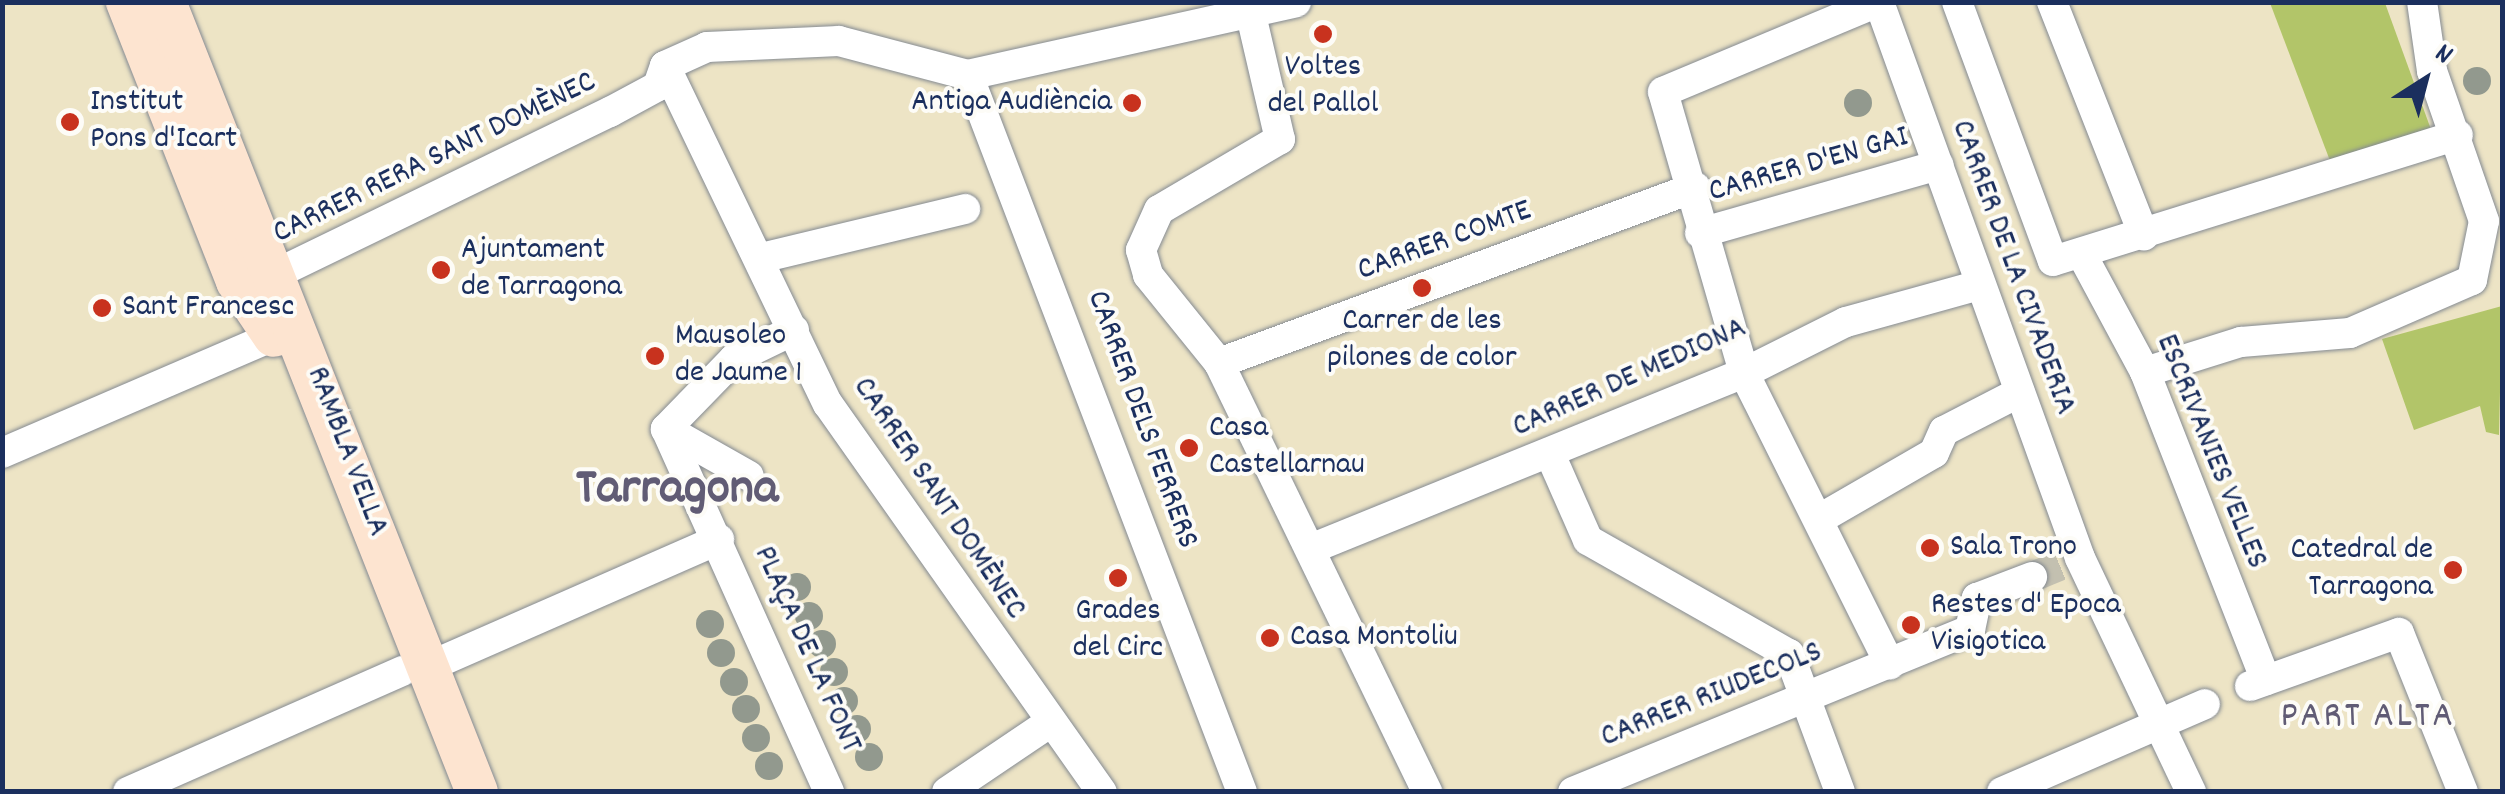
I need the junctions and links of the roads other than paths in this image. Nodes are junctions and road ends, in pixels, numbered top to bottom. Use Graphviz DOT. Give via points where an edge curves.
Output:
graph roads {
  1 [pos="128,2"];
  2 [pos="144,2"];
  3 [pos="165,2"];
  4 [pos="1879,2"];
  5 [pos="1957,2"];
  6 [pos="2052,2"];
  7 [pos="2422,2"];
  8 [pos="1292,4"];
  9 [pos="1250,8"];
  10 [pos="666,66"];
  11 [pos="968,74"];
  12 [pos="2458,135"];
  13 [pos="1938,166"];
  14 [pos="1696,187"];
  15 [pos="965,209"];
  16 [pos="1700,233"];
  17 [pos="2144,236"];
  18 [pos="2067,257"];
  19 [pos="761,258"];
  20 [pos="278,273"];
  21 [pos="1979,286"];
  22 [pos="794,330"];
  23 [pos="274,336"];
  24 [pos="1219,363"];
  25 [pos="2145,372"];
  26 [pos="1744,373"];
  27 [pos="2020,392"];
  28 [pos="666,429"];
  29 [pos="2,454"];
  30 [pos="1550,454"];
  31 [pos="748,476"];
  32 [pos="1823,516"];
  33 [pos="718,539"];
  34 [pos="1313,548"];
  35 [pos="2032,577"];
  36 [pos="1885,667"];
  37 [pos="415,669"];
  38 [pos="1802,693"];
  39 [pos="2206,704"];
  40 [pos="1048,724"];
  41 [pos="2161,730"];
  42 [pos="981,782"];
  43 [pos="128,792"];
  44 [pos="449,792"];
  45 [pos="477,792"];
  46 [pos="829,792"];
  47 [pos="947,792"];
  48 [pos="1102,792"];
  49 [pos="1242,792"];
  50 [pos="1427,792"];
  51 [pos="1573,792"];
  52 [pos="1840,792"];
  53 [pos="2002,792"];
  54 [pos="2191,792"];
  55 [pos="2463,792"];
  1 -- 23 [label="main road" via="237,281"];
  2 -- 23 [label="main road, RAMBLA VELLA"];
  3 -- 20 [label="main road, RAMBLA VELLA"];
  4 -- 13 [label="street, CARRER DE LA CIVADERIA"];
  4 -- 14 [label="street" via="1663,92"];
  5 -- 18 [label="street, ESCRIVANIES VELLES"];
  6 -- 17 [label="street"];
  7 -- 12 [label="street" via="2432,71"];
  8 -- 9 [label="street"];
  9 -- 11 [label="street" via="1210,25"];
  9 -- 24 [label="street" via="1280,139 1159,210 1141,250 1148,275"];
  10 -- 11 [label="street" via="707,47 840,41"];
  10 -- 19 [label="street, CARRER SANT DOMÈNEC" via="691,129"];
  10 -- 20 [label="street, CARRER RERA SANT DOMÈNEC" via="658,86 610,112"];
  11 -- 49 [label="street, CARRER DELS FERRERS"];
  12 -- 17 [label="street"];
  12 -- 25 [label="street" via="2484,221 2472,280 2350,333 2242,342"];
  13 -- 16 [label="street, CARRER D'EN GAI"];
  13 -- 21 [label="street, CARRER DE LA CIVADERIA"];
  14 -- 16 [label="street"];
  14 -- 24 [label="street, CARRER COMTE"];
  15 -- 19 [label="street"];
  16 -- 26 [label="street"];
  17 -- 18 [label="street"];
  18 -- 25 [label="street, ESCRIVANIES VELLES"];
  19 -- 22 [label="street, CARRER SANT DOMÈNEC"];
  20 -- 23 [label="street, CARRER RERA SANT DOMÈNEC"];
  20 -- 37 [label="main road, RAMBLA VELLA"];
  21 -- 26 [label="street, CARRER DE MEDIONA" via="1846,322"];
  21 -- 27 [label="street, CARRER DE LA CIVADERIA"];
  22 -- 28 [label="street" via="734,360"];
  22 -- 40 [label="street, CARRER SANT DOMÈNEC" via="828,404"];
  23 -- 29 [label="street"];
  23 -- 37 [label="main road, RAMBLA VELLA"];
  24 -- 34 [label="street"];
  25 -- 55 [label="street, ESCRIVANIES VELLES" via="2258,683 2400,633"];
  26 -- 30 [label="street, CARRER DE MEDIONA"];
  26 -- 32 [label="street"];
  27 -- 32 [label="street" via="1944,432 1934,453"];
  27 -- 41 [label="street, CARRER DE LA CIVADERIA" via="2076,560"];
  28 -- 31 [label="street"];
  28 -- 33 [label="street, PLAÇA DE LA FONT"];
  30 -- 34 [label="street, CARRER DE MEDIONA"];
  30 -- 38 [label="street" via="1588,540 1789,654"];
  32 -- 36 [label="street" via="1863,597"];
  33 -- 37 [label="street"];
  33 -- 46 [label="street, PLAÇA DE LA FONT"];
  34 -- 50 [label="street"];
  35 -- 36 [label="street, CARRER RIUDECOLS" via="1978,598 1970,630"];
  36 -- 38 [label="street, CARRER RIUDECOLS"];
  37 -- 43 [label="street"];
  37 -- 44 [label="main road, RAMBLA VELLA"];
  37 -- 45 [label="main road, RAMBLA VELLA"];
  38 -- 51 [label="street, CARRER RIUDECOLS"];
  38 -- 52 [label="street"];
  39 -- 41 [label="street"];
  40 -- 42 [label="street"];
  40 -- 48 [label="street, CARRER SANT DOMÈNEC"];
  41 -- 53 [label="street"];
  41 -- 54 [label="street, CARRER DE LA CIVADERIA"];
  42 -- 47 [label="street"];
}
